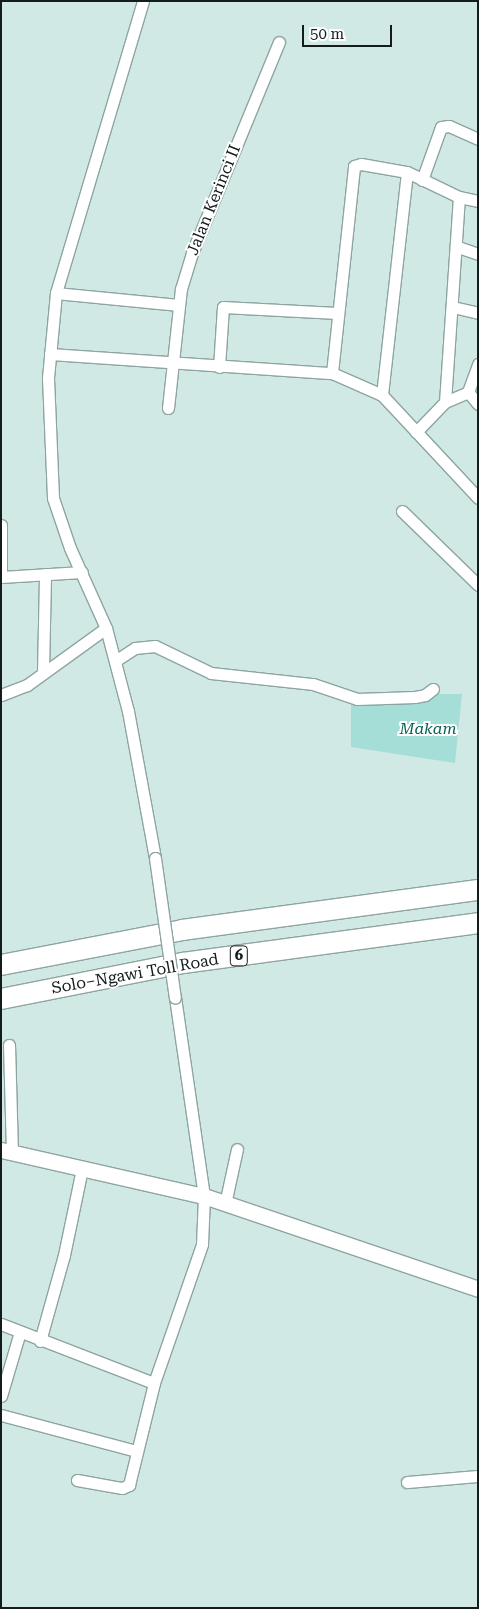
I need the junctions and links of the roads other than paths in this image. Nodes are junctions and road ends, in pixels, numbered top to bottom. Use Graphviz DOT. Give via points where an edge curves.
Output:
graph roads {
  1 [pos="143,1"];
  2 [pos="279,42"];
  3 [pos="478,139"];
  4 [pos="407,172"];
  5 [pos="422,180"];
  6 [pos="459,197"];
  7 [pos="478,201"];
  8 [pos="458,247"];
  9 [pos="478,254"];
  10 [pos="56,293"];
  11 [pos="178,304"];
  12 [pos="453,307"];
  13 [pos="337,312"];
  14 [pos="478,313"];
  15 [pos="50,354"];
  16 [pos="478,364"];
  17 [pos="172,365"];
  18 [pos="219,367"];
  19 [pos="332,373"];
  20 [pos="468,392"];
  21 [pos="382,395"];
  22 [pos="445,402"];
  23 [pos="478,404"];
  24 [pos="168,408"];
  25 [pos="416,432"];
  26 [pos="478,498"];
  27 [pos="402,511"];
  28 [pos="1,525"];
  29 [pos="82,572"];
  30 [pos="45,574"];
  31 [pos="1,576"];
  32 [pos="478,585"];
  33 [pos="106,628"];
  34 [pos="115,661"];
  35 [pos="43,672"];
  36 [pos="432,689"];
  37 [pos="1,695"];
  38 [pos="478,890"];
  39 [pos="478,923"];
  40 [pos="1,965"];
  41 [pos="1,999"];
  42 [pos="9,1045"];
  43 [pos="237,1150"];
  44 [pos="6,1151"];
  45 [pos="82,1169"];
  46 [pos="204,1196"];
  47 [pos="225,1204"];
  48 [pos="478,1289"];
  49 [pos="1,1324"];
  50 [pos="20,1332"];
  51 [pos="40,1341"];
  52 [pos="154,1383"];
  53 [pos="1,1396"];
  54 [pos="1,1415"];
  55 [pos="136,1451"];
  56 [pos="478,1476"];
  57 [pos="77,1480"];
  58 [pos="407,1482"];
  1 -- 10 [label="street"];
  2 -- 11 [label="street, Jalan Kerinci II" via="192,254"];
  3 -- 5 [label="street" via="449,126 442,127"];
  4 -- 5 [label="street"];
  4 -- 13 [label="street" via="361,164 354,166"];
  4 -- 21 [label="street"];
  5 -- 6 [label="street"];
  6 -- 7 [label="street"];
  6 -- 8 [label="street"];
  8 -- 9 [label="street"];
  8 -- 12 [label="street"];
  10 -- 11 [label="street"];
  10 -- 15 [label="street"];
  11 -- 17 [label="street, Jalan Kerinci II"];
  12 -- 14 [label="street"];
  12 -- 22 [label="street"];
  13 -- 18 [label="street" via="223,307"];
  13 -- 19 [label="street"];
  15 -- 17 [label="street"];
  15 -- 29 [label="street" via="53,498"];
  16 -- 20 [label="street"];
  17 -- 18 [label="street"];
  17 -- 24 [label="street, Jalan Kerinci II"];
  18 -- 19 [label="street"];
  19 -- 21 [label="street"];
  20 -- 22 [label="street"];
  20 -- 23 [label="street"];
  21 -- 25 [label="street"];
  22 -- 25 [label="street"];
  25 -- 26 [label="street"];
  27 -- 32 [label="street"];
  28 -- 31 [label="street"];
  29 -- 30 [label="street"];
  29 -- 33 [label="street"];
  30 -- 31 [label="street"];
  30 -- 35 [label="street"];
  33 -- 34 [label="street"];
  33 -- 35 [label="street"];
  34 -- 36 [label="street" via="135,648 155,646 210,673 314,684 358,699 415,697"];
  34 -- 46 [label="street, bridge" via="128,710 155,858"];
  35 -- 37 [label="street" via="27,685"];
  38 -- 40 [label="highway, Solo–Ngawi Toll Road / 6" via="182,930"];
  39 -- 41 [label="highway, Solo–Ngawi Toll Road / 6" via="183,963"];
  42 -- 44 [label="street"];
  43 -- 47 [label="street"];
  44 -- 45 [label="street"];
  45 -- 46 [label="street"];
  45 -- 51 [label="street" via="64,1255"];
  46 -- 47 [label="street"];
  46 -- 52 [label="street" via="202,1244"];
  47 -- 48 [label="street"];
  49 -- 50 [label="street"];
  50 -- 51 [label="street"];
  50 -- 53 [label="street"];
  51 -- 52 [label="street"];
  52 -- 55 [label="street"];
  54 -- 55 [label="street"];
  55 -- 57 [label="street" via="129,1485 122,1488"];
  56 -- 58 [label="street"];
}
